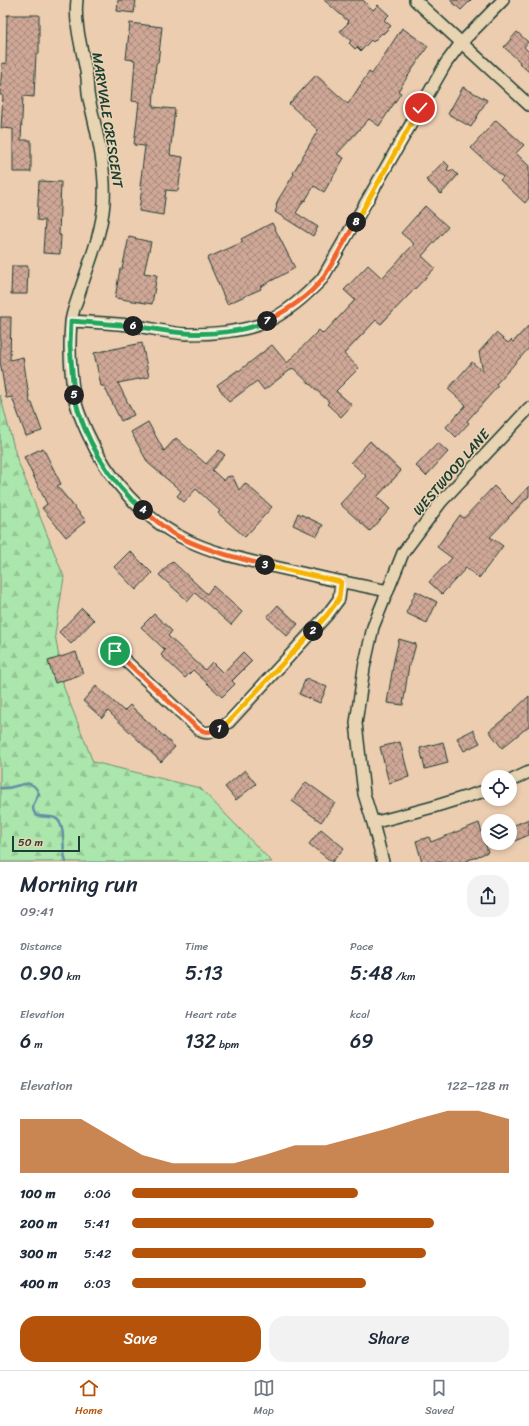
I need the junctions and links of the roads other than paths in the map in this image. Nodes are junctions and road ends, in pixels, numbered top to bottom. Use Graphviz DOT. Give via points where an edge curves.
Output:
graph roads {
  1 [pos="77,0"];
  2 [pos="415,0"];
  3 [pos="503,0"];
  4 [pos="461,43"];
  5 [pos="529,105"];
  6 [pos="71,321"];
  7 [pos="529,408"];
  8 [pos="341,582"];
  9 [pos="388,591"];
  10 [pos="115,651"];
  11 [pos="529,772"];
  12 [pos="517,778"];
  13 [pos="481,792"];
  14 [pos="373,823"];
  15 [pos="383,862"];
  1 -- 6 [label="street, MARYVALE CRESCENT" via="79,34 104,184 104,205"];
  2 -- 4 [label="street"];
  3 -- 4 [label="street"];
  4 -- 5 [label="street"];
  4 -- 6 [label="street" via="446,63 322,278 286,311 251,327 212,333 186,334 129,325"];
  6 -- 8 [label="street, MARYVALE CRESCENT" via="74,396 92,444 107,470 129,498 171,532 191,542 243,560"];
  7 -- 9 [label="street, WESTWOOD LANE" via="441,502 403,553"];
  8 -- 9 [label="street, MARYVALE CRESCENT"];
  8 -- 10 [label="street" via="339,599 327,615 228,722 211,732 203,732 195,726"];
  9 -- 14 [label="street, WESTWOOD LANE" via="373,627 356,723 364,794"];
  11 -- 12 [label="street"];
  13 -- 14 [label="street"];
  14 -- 15 [label="street, WESTWOOD LANE"];
}
